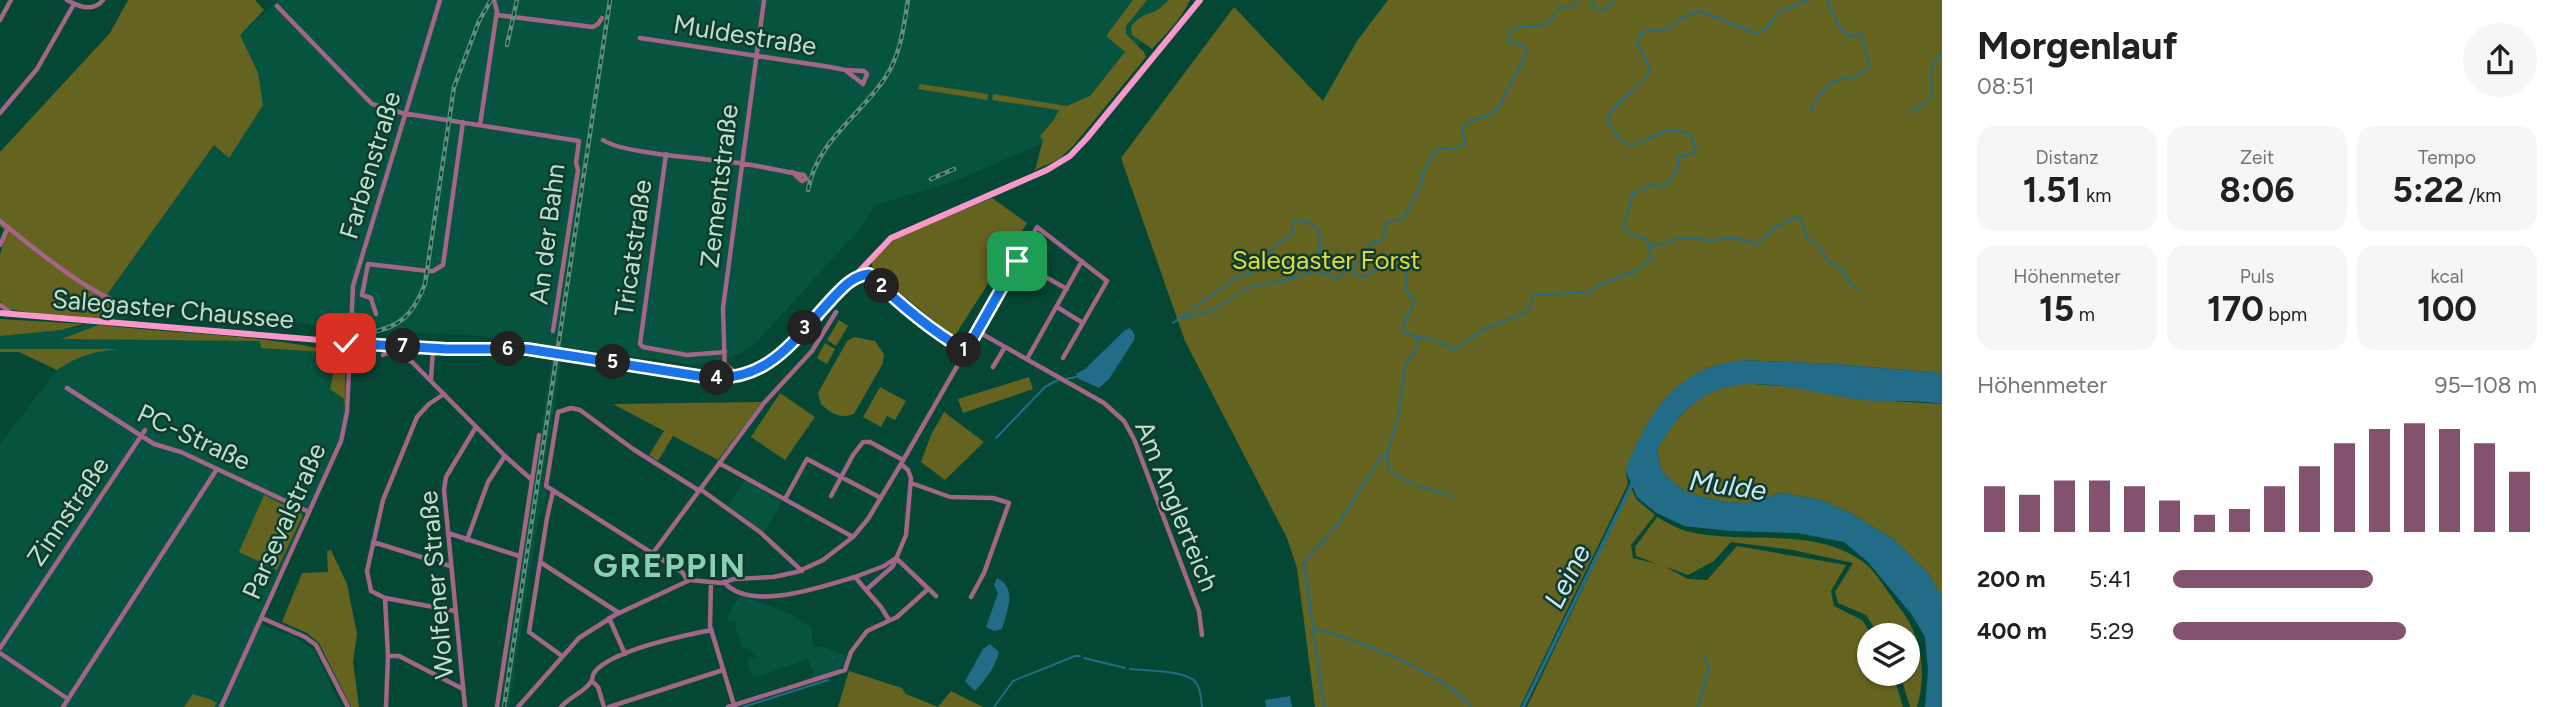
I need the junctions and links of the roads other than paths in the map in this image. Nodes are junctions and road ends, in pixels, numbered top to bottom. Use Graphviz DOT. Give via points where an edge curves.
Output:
graph roads {
  1 [pos="11,0"];
  2 [pos="67,0"];
  3 [pos="103,0"];
  4 [pos="440,0"];
  5 [pos="494,0"];
  6 [pos="764,0"];
  7 [pos="1200,0"];
  8 [pos="74,4"];
  9 [pos="277,6"];
  10 [pos="497,15"];
  11 [pos="602,18"];
  12 [pos="0,20"];
  13 [pos="640,38"];
  14 [pos="756,57"];
  15 [pos="845,70"];
  16 [pos="0,113"];
  17 [pos="406,114"];
  18 [pos="463,122"];
  19 [pos="480,125"];
  20 [pos="603,141"];
  21 [pos="666,154"];
  22 [pos="741,163"];
  23 [pos="792,172"];
  24 [pos="0,221"];
  25 [pos="8,227"];
  26 [pos="0,245"];
  27 [pos="1017,261"];
  28 [pos="1082,261"];
  29 [pos="862,266"];
  30 [pos="869,274"];
  31 [pos="849,280"];
  32 [pos="1066,289"];
  33 [pos="0,305"];
  34 [pos="1056,307"];
  35 [pos="141,310"];
  36 [pos="836,312"];
  37 [pos="0,313"];
  38 [pos="13,314"];
  39 [pos="376,314"];
  40 [pos="351,323"];
  41 [pos="1083,323"];
  42 [pos="553,331"];
  43 [pos="977,331"];
  44 [pos="328,341"];
  45 [pos="350,343"];
  46 [pos="367,344"];
  47 [pos="954,346"];
  48 [pos="1005,347"];
  49 [pos="433,349"];
  50 [pos="966,351"];
  51 [pos="725,352"];
  52 [pos="383,355"];
  53 [pos="1063,358"];
  54 [pos="349,359"];
  55 [pos="1027,359"];
  56 [pos="957,363"];
  57 [pos="726,365"];
  58 [pos="993,367"];
  59 [pos="747,375"];
  60 [pos="725,378"];
  61 [pos="431,380"];
  62 [pos="67,388"];
  63 [pos="444,394"];
  64 [pos="476,426"];
  65 [pos="145,430"];
  66 [pos="539,435"];
  67 [pos="140,437"];
  68 [pos="505,456"];
  69 [pos="902,462"];
  70 [pos="719,463"];
  71 [pos="217,469"];
  72 [pos="841,477"];
  73 [pos="531,479"];
  74 [pos="911,483"];
  75 [pos="699,490"];
  76 [pos="554,491"];
  77 [pos="831,496"];
  78 [pos="881,498"];
  79 [pos="785,499"];
  80 [pos="309,513"];
  81 [pos="448,533"];
  82 [pos="853,537"];
  83 [pos="467,540"];
  84 [pos="373,542"];
  85 [pos="653,553"];
  86 [pos="519,556"];
  87 [pos="896,558"];
  88 [pos="540,562"];
  89 [pos="450,566"];
  90 [pos="802,570"];
  91 [pos="855,577"];
  92 [pos="688,581"];
  93 [pos="711,582"];
  94 [pos="724,582"];
  95 [pos="929,589"];
  96 [pos="866,590"];
  97 [pos="936,596"];
  98 [pos="971,597"];
  99 [pos="385,598"];
  100 [pos="455,611"];
  101 [pos="619,613"];
  102 [pos="262,618"];
  103 [pos="609,618"];
  104 [pos="889,620"];
  105 [pos="711,631"];
  106 [pos="1202,635"];
  107 [pos="0,651"];
  108 [pos="625,654"];
  109 [pos="388,656"];
  110 [pos="562,656"];
  111 [pos="723,670"];
  112 [pos="592,681"];
  113 [pos="464,690"];
  114 [pos="68,699"];
  115 [pos="734,705"];
  116 [pos="63,707"];
  117 [pos="221,707"];
  118 [pos="348,707"];
  119 [pos="386,707"];
  120 [pos="465,707"];
  121 [pos="497,707"];
  122 [pos="519,707"];
  123 [pos="561,707"];
  124 [pos="606,707"];
  125 [pos="728,707"];
  1 -- 12 [label="street"];
  2 -- 8 [label="street"];
  3 -- 8 [label="street" via="95,7"];
  4 -- 17 [label="street, Farbenstraße"];
  5 -- 10 [label="street"];
  6 -- 14 [label="street, Zementstraße"];
  7 -- 29 [label="main road, Salegaster Chaussee" via="1078,149 1055,166 896,234"];
  8 -- 16 [label="street" via="37,69"];
  9 -- 17 [label="street" via="370,102"];
  10 -- 11 [label="street" via="593,27"];
  10 -- 19 [label="street"];
  13 -- 14 [label="street, Muldestraße"];
  14 -- 15 [label="street, Muldestraße"];
  14 -- 22 [label="street, Zementstraße"];
  15 -- 15 [label="street, Muldestraße" via="863,84 866,82 864,71"];
  17 -- 18 [label="street"];
  17 -- 40 [label="street, Farbenstraße" via="353,286"];
  18 -- 19 [label="street"];
  18 -- 39 [label="street" via="443,265 428,271 369,264 362,295 371,298"];
  19 -- 42 [label="street, An der Bahn" via="579,141"];
  20 -- 21 [label="street"];
  21 -- 22 [label="street"];
  21 -- 51 [label="street, Tricatstraße" via="640,344 687,355"];
  22 -- 23 [label="street"];
  22 -- 51 [label="street, Zementstraße" via="723,308"];
  24 -- 25 [label="street"];
  25 -- 26 [label="street"];
  25 -- 35 [label="street" via="96,292"];
  27 -- 28 [label="street" via="1037,227"];
  27 -- 32 [label="street"];
  27 -- 43 [label="street"];
  28 -- 32 [label="street"];
  28 -- 41 [label="street" via="1107,281"];
  29 -- 30 [label="street"];
  29 -- 31 [label="main road, Salegaster Chaussee"];
  30 -- 31 [label="street"];
  30 -- 47 [label="street"];
  31 -- 59 [label="main road, Salegaster Chaussee" via="778,357"];
  32 -- 34 [label="street"];
  33 -- 38 [label="street"];
  34 -- 41 [label="street"];
  34 -- 55 [label="street"];
  36 -- 70 [label="street" via="812,351 764,403"];
  37 -- 38 [label="main road, Salegaster Chaussee"];
  38 -- 44 [label="main road, Salegaster Chaussee"];
  40 -- 44 [label="street" via="342,336"];
  40 -- 45 [label="street, Farbenstraße"];
  40 -- 46 [label="street"];
  41 -- 53 [label="street"];
  43 -- 48 [label="street, Am Anglerteich"];
  43 -- 50 [label="street"];
  44 -- 45 [label="main road, Salegaster Chaussee"];
  44 -- 54 [label="street"];
  45 -- 46 [label="main road, Salegaster Chaussee"];
  45 -- 54 [label="street, Parsevalstraße"];
  46 -- 49 [label="main road, Salegaster Chaussee"];
  46 -- 54 [label="street"];
  47 -- 50 [label="street"];
  47 -- 56 [label="street"];
  48 -- 55 [label="street, Am Anglerteich"];
  48 -- 58 [label="street"];
  49 -- 60 [label="main road, Salegaster Chaussee" via="527,349"];
  49 -- 61 [label="street"];
  50 -- 56 [label="street"];
  51 -- 57 [label="street, Zementstraße"];
  52 -- 61 [label="street" via="407,359"];
  54 -- 80 [label="street, Parsevalstraße" via="344,431"];
  55 -- 106 [label="street, Am Anglerteich" via="1097,398 1128,426 1199,611"];
  56 -- 69 [label="street"];
  57 -- 59 [label="street"];
  57 -- 60 [label="street, Zementstraße"];
  59 -- 60 [label="main road, Salegaster Chaussee"];
  61 -- 63 [label="street"];
  62 -- 67 [label="street, PC-Straße"];
  63 -- 64 [label="street"];
  63 -- 84 [label="street" via="415,422 383,500"];
  64 -- 68 [label="street"];
  64 -- 81 [label="street, Wolfener Straße" via="446,477"];
  65 -- 67 [label="street, Zinnstraße"];
  66 -- 73 [label="street"];
  67 -- 71 [label="street, PC-Straße"];
  67 -- 107 [label="street, Zinnstraße"];
  68 -- 73 [label="street"];
  68 -- 83 [label="street" via="488,482"];
  69 -- 72 [label="street" via="865,441"];
  69 -- 74 [label="street"];
  69 -- 78 [label="street"];
  70 -- 75 [label="street"];
  70 -- 79 [label="street"];
  71 -- 80 [label="street, PC-Straße"];
  71 -- 114 [label="street"];
  72 -- 77 [label="street"];
  72 -- 78 [label="street"];
  72 -- 79 [label="street" via="807,458"];
  73 -- 86 [label="street"];
  74 -- 87 [label="street" via="906,535"];
  74 -- 98 [label="street" via="956,498 1009,503"];
  75 -- 76 [label="street" via="571,408 557,414 546,486"];
  75 -- 85 [label="street"];
  75 -- 90 [label="street" via="760,532"];
  76 -- 85 [label="street"];
  76 -- 88 [label="street"];
  78 -- 82 [label="street"];
  79 -- 82 [label="street"];
  80 -- 102 [label="street, Parsevalstraße"];
  81 -- 83 [label="street"];
  81 -- 89 [label="street, Wolfener Straße"];
  82 -- 90 [label="street"];
  83 -- 86 [label="street"];
  84 -- 89 [label="street"];
  84 -- 99 [label="street" via="367,571 371,591"];
  85 -- 92 [label="street"];
  86 -- 121 [label="street"];
  87 -- 91 [label="street"];
  87 -- 95 [label="street"];
  87 -- 96 [label="street" via="894,566"];
  88 -- 101 [label="street"];
  88 -- 110 [label="street" via="529,632"];
  89 -- 100 [label="street, Wolfener Straße"];
  90 -- 94 [label="street"];
  91 -- 94 [label="street" via="781,596 738,591"];
  91 -- 96 [label="street"];
  92 -- 93 [label="street"];
  92 -- 101 [label="street"];
  93 -- 94 [label="street"];
  93 -- 105 [label="street"];
  95 -- 97 [label="street"];
  95 -- 104 [label="street"];
  96 -- 104 [label="street"];
  99 -- 100 [label="street"];
  99 -- 109 [label="street"];
  100 -- 113 [label="street, Wolfener Straße"];
  101 -- 103 [label="street"];
  102 -- 117 [label="street, Parsevalstraße"];
  102 -- 118 [label="street" via="316,645"];
  103 -- 108 [label="street"];
  103 -- 110 [label="street" via="584,633"];
  104 -- 115 [label="street" via="867,631 849,655 845,670"];
  105 -- 108 [label="street"];
  105 -- 111 [label="street"];
  107 -- 114 [label="street"];
  108 -- 112 [label="street" via="601,667"];
  109 -- 113 [label="street" via="399,656"];
  109 -- 119 [label="street"];
  110 -- 122 [label="street"];
  111 -- 115 [label="street"];
  111 -- 124 [label="street"];
  112 -- 123 [label="street"];
  112 -- 124 [label="street"];
  113 -- 120 [label="street, Wolfener Straße"];
  114 -- 116 [label="street"];
  115 -- 125 [label="street"];
}
